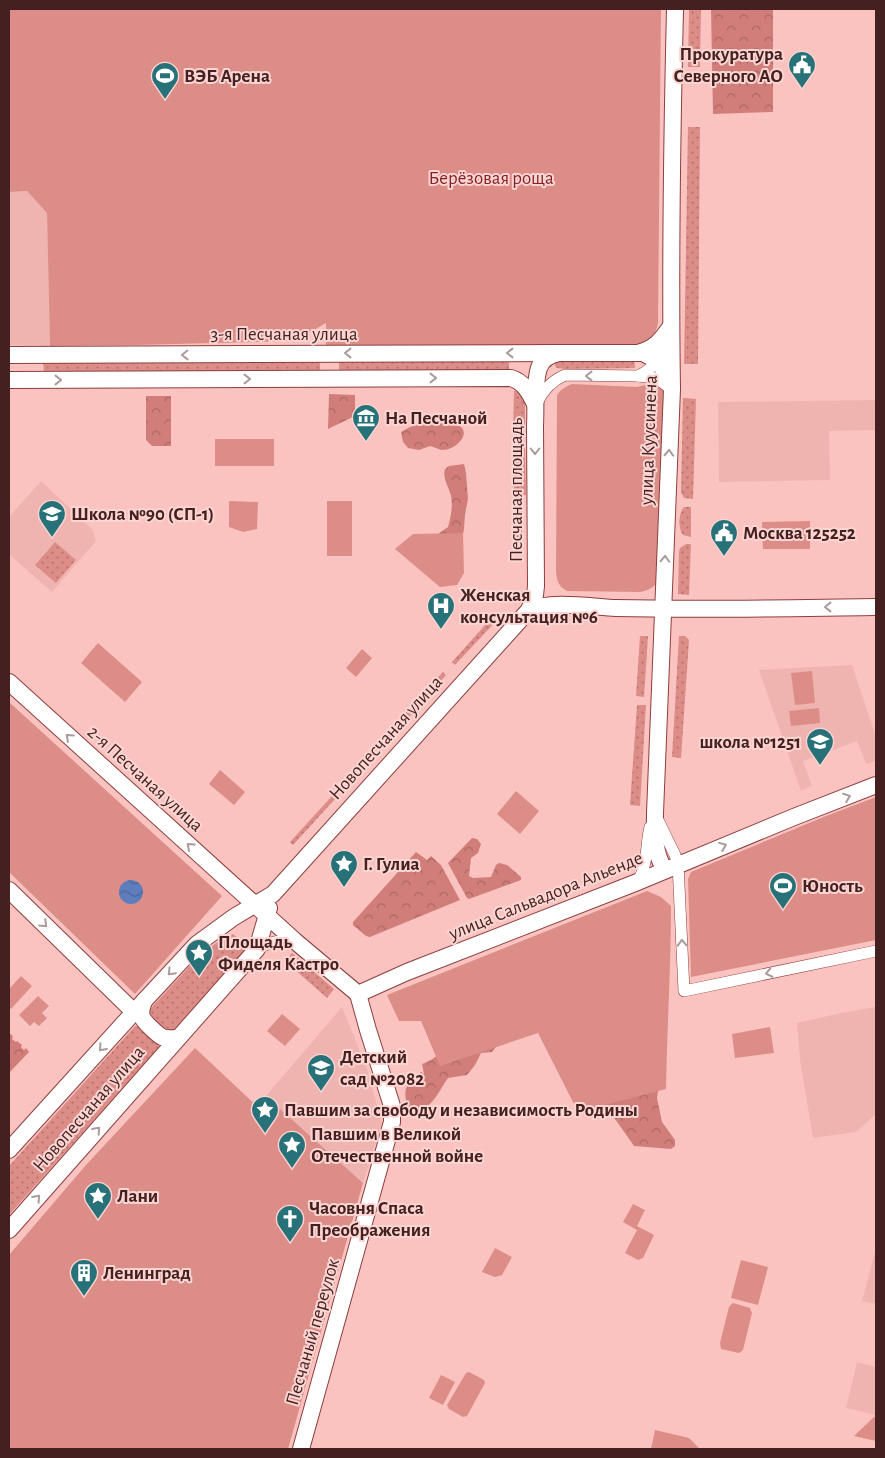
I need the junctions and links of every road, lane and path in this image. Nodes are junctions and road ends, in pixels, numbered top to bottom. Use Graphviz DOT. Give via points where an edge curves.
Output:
graph roads {
  1 [pos="675,9"];
  2 [pos="671,326"];
  3 [pos="638,352"];
  4 [pos="559,353"];
  5 [pos="9,355"];
  6 [pos="657,362"];
  7 [pos="638,376"];
  8 [pos="9,380"];
  9 [pos="672,388"];
  10 [pos="536,406"];
  11 [pos="536,573"];
  12 [pos="558,605"];
  13 [pos="876,607"];
  14 [pos="663,608"];
  15 [pos="529,610"];
  16 [pos="9,682"];
  17 [pos="876,785"];
  18 [pos="655,813"];
  19 [pos="672,867"];
  20 [pos="635,883"];
  21 [pos="9,890"];
  22 [pos="261,910"];
  23 [pos="301,946"];
  24 [pos="258,949"];
  25 [pos="876,951"];
  26 [pos="358,994"];
  27 [pos="139,1006"];
  28 [pos="178,1038"];
  29 [pos="9,1150"];
  30 [pos="9,1230"];
  31 [pos="301,1449"];
  1 -- 2 [label="street, улица Куусинена"];
  2 -- 3 [label="street" via="657,344"];
  2 -- 6 [label="street"];
  2 -- 9 [label="street, улица Куусинена"];
  3 -- 4 [label="street"];
  3 -- 6 [label="street"];
  4 -- 5 [label="street, 3-я Песчаная улица, one-way"];
  4 -- 10 [label="street, Песчаная площадь" via="550,355 540,365"];
  6 -- 7 [label="street"];
  6 -- 9 [label="street"];
  7 -- 9 [label="street, Песчаная площадь" via="656,378"];
  7 -- 10 [label="street, Песчаная площадь, one-way" via="565,376 551,383"];
  8 -- 10 [label="street, one-way" via="511,378 526,387"];
  14 -- 9 [label="street, улица Куусинена, one-way"];
  10 -- 11 [label="street, Песчаная площадь, one-way"];
  11 -- 12 [label="street, Песчаная площадь" via="544,594"];
  11 -- 15 [label="street, Песчаная площадь" via="535,595"];
  12 -- 14 [label="street"];
  12 -- 15 [label="street"];
  13 -- 14 [label="street, one-way"];
  14 -- 18 [label="street, улица Куусинена"];
  15 -- 22 [label="street, Новопесчаная улица"];
  22 -- 16 [label="street, 2-я Песчаная улица, one-way"];
  19 -- 17 [label="street, улица Сальвадора Альенде, one-way"];
  18 -- 19 [label="street, улица Куусинена" via="656,852 660,861"];
  18 -- 20 [label="street" via="645,866"];
  19 -- 20 [label="street, улица Сальвадора Альенде"];
  25 -- 19 [label="street, one-way" via="684,991"];
  20 -- 26 [label="street, улица Сальвадора Альенде" via="406,972"];
  21 -- 27 [label="street, one-way"];
  22 -- 23 [label="street"];
  22 -- 24 [label="street"];
  22 -- 27 [label="street, one-way" via="234,916 197,944"];
  23 -- 24 [label="street" via="283,941"];
  23 -- 26 [label="street"];
  24 -- 28 [label="street"];
  26 -- 31 [label="street, Песчаный переулок" via="392,1106 392,1122"];
  27 -- 28 [label="street" via="142,1018 152,1028 163,1037"];
  27 -- 29 [label="street, Новопесчаная улица, one-way"];
  30 -- 28 [label="street, Новопесчаная улица, one-way"];
}
